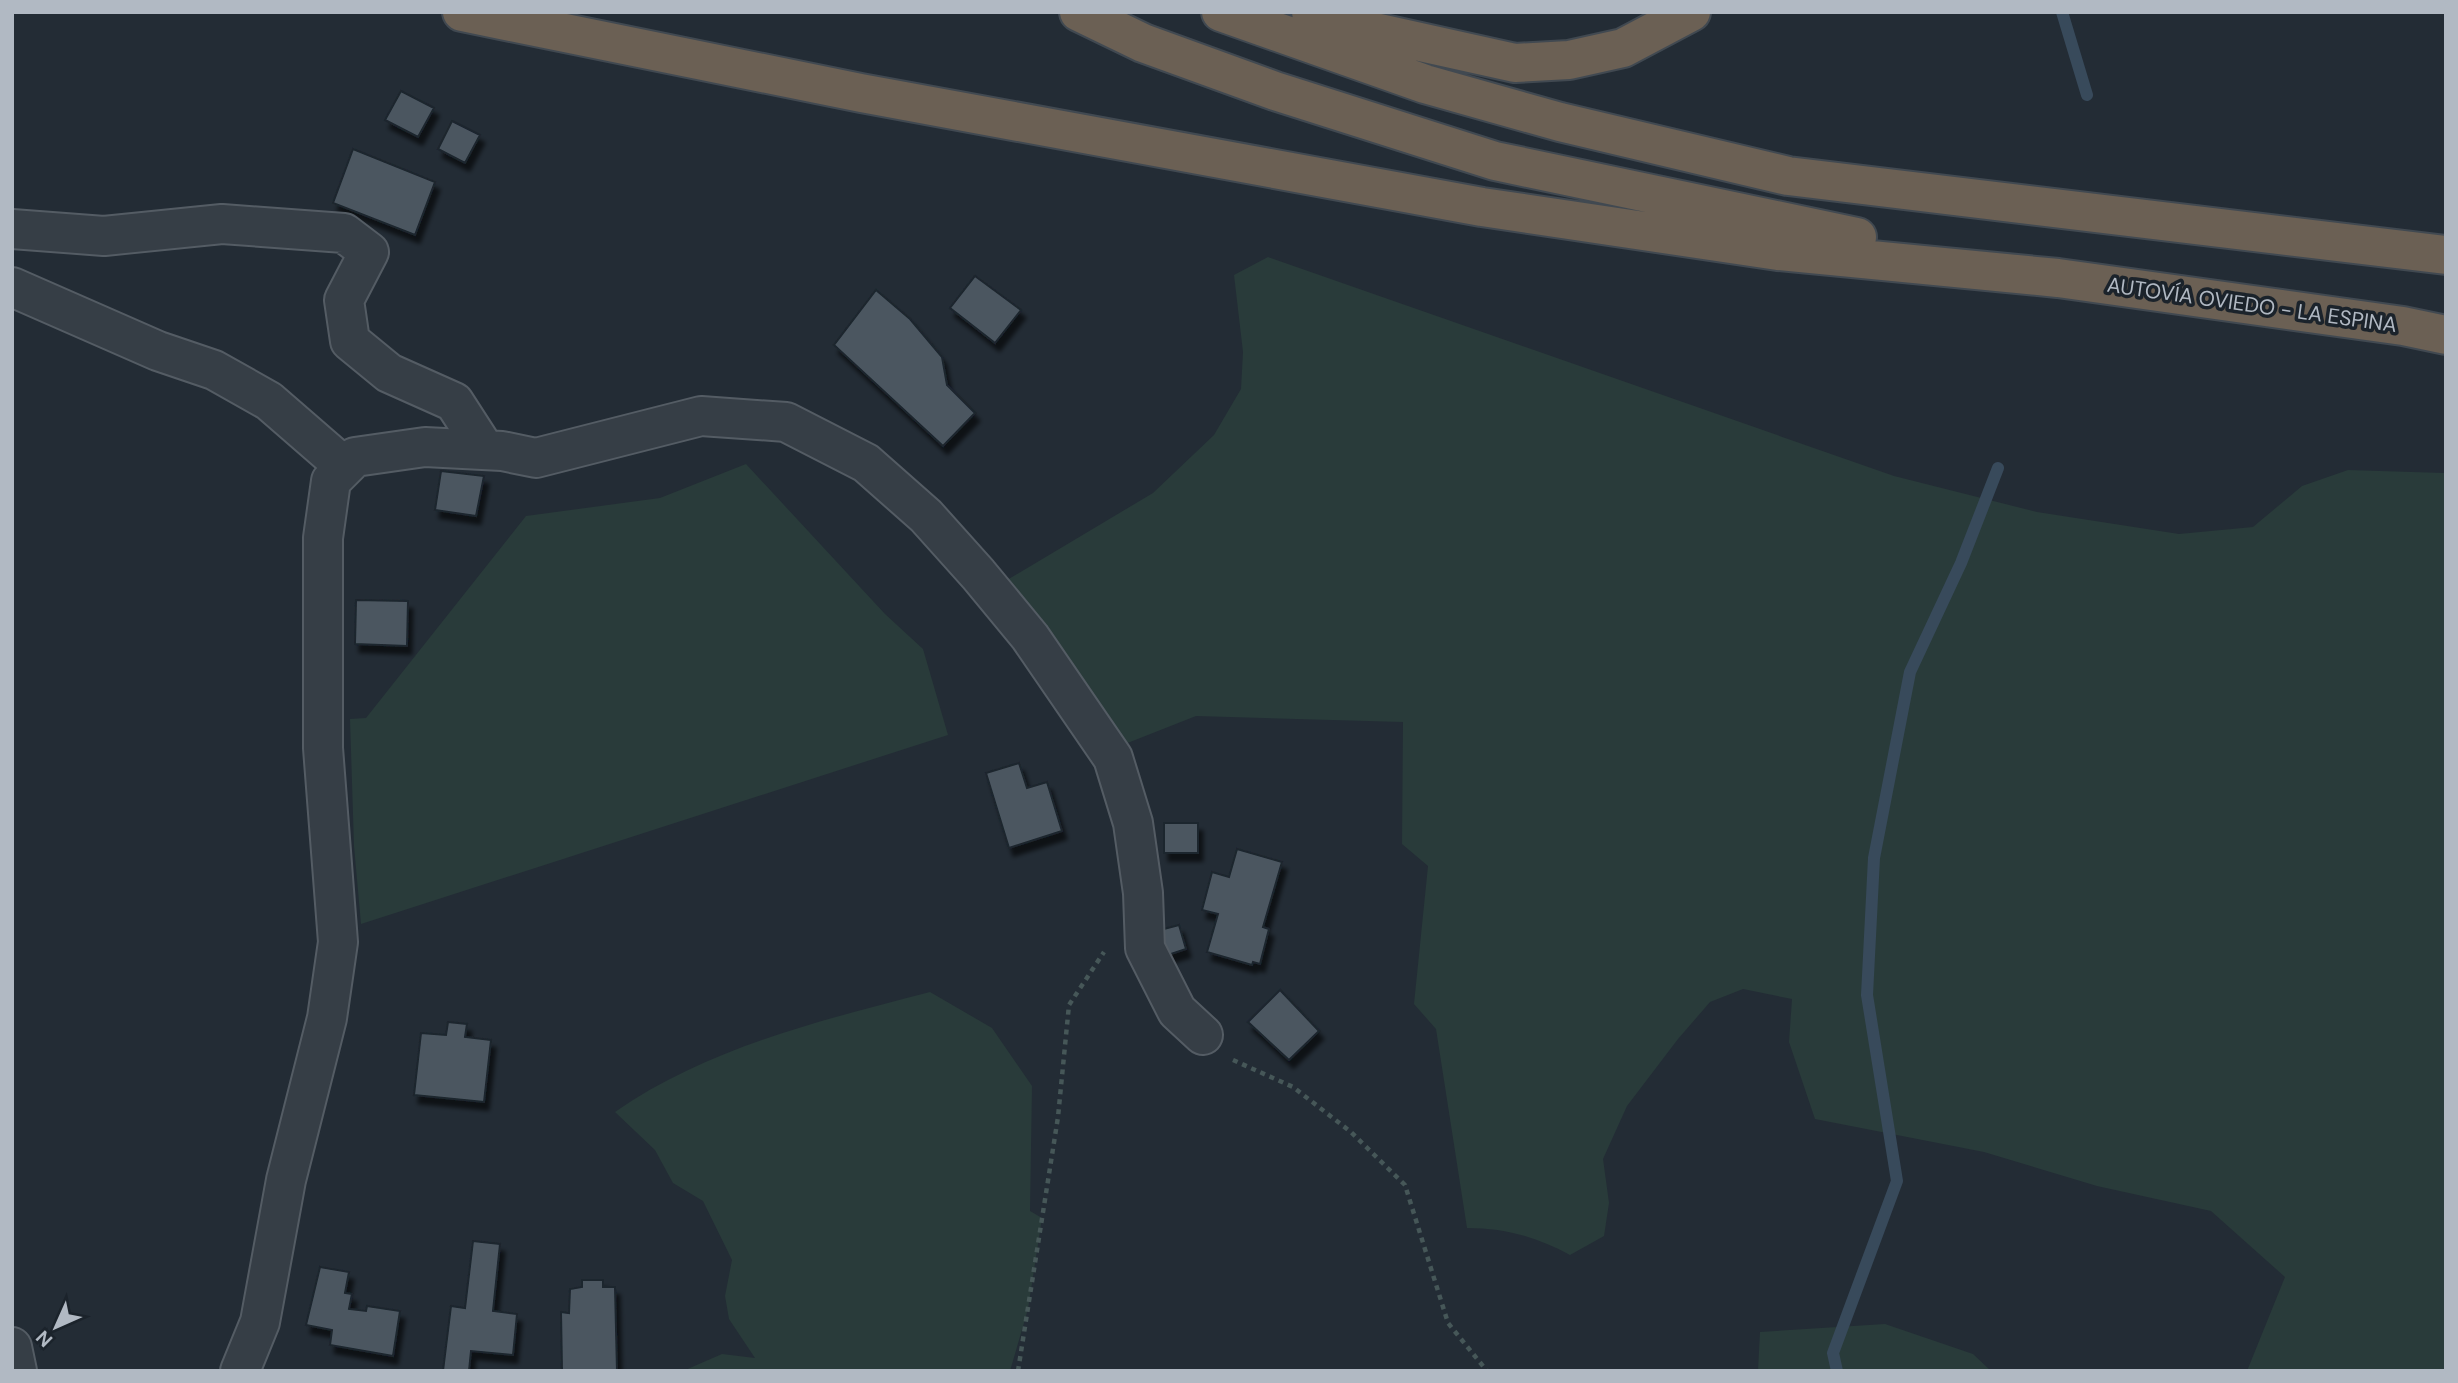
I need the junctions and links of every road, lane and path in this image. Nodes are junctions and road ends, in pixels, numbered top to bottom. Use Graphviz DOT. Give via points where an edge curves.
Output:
graph roads {
  1 [pos="462,12"];
  2 [pos="1079,12"];
  3 [pos="1221,12"];
  4 [pos="1311,12"];
  5 [pos="1691,12"];
  6 [pos="12,229"];
  7 [pos="2446,256"];
  8 [pos="2058,278"];
  9 [pos="12,287"];
  10 [pos="2446,335"];
  11 [pos="485,450"];
  12 [pos="345,467"];
  13 [pos="1106,949"];
  14 [pos="1203,1035"];
  15 [pos="12,1348"];
  16 [pos="17,1371"];
  17 [pos="240,1371"];
  18 [pos="1018,1371"];
  19 [pos="1487,1371"];
  1 -- 8 [label="highway" via="861,93 1482,207 1778,251"];
  2 -- 8 [label="highway" via="1143,43 1275,91 1495,161"];
  3 -- 7 [label="highway" via="1425,84 1560,122 1788,176"];
  4 -- 5 [label="highway" via="1366,30 1515,62 1569,60 1623,48"];
  6 -- 11 [label="street" via="104,236 222,224 344,233 369,252 344,300 350,341 389,373 454,402"];
  8 -- 10 [label="highway, AUTOVÍA OVIEDO - LA ESPINA"];
  9 -- 12 [label="street" via="158,351 214,370 269,401"];
  11 -- 12 [label="street" via="425,447 355,457"];
  11 -- 14 [label="street" via="536,458 701,416 786,422 866,463 926,516 978,574 1030,637 1113,758 1133,823 1143,893 1144,948 1177,1011"];
  12 -- 17 [label="street" via="331,481 323,538 323,748 338,942 327,1018 286,1180 260,1322"];
  13 -- 18 [label="path" via="1069,1005 1058,1117"];
  14 -- 19 [label="path" via="1235,1062 1293,1087 1351,1132 1405,1185 1448,1323"];
  15 -- 16 [label="street"];
}
